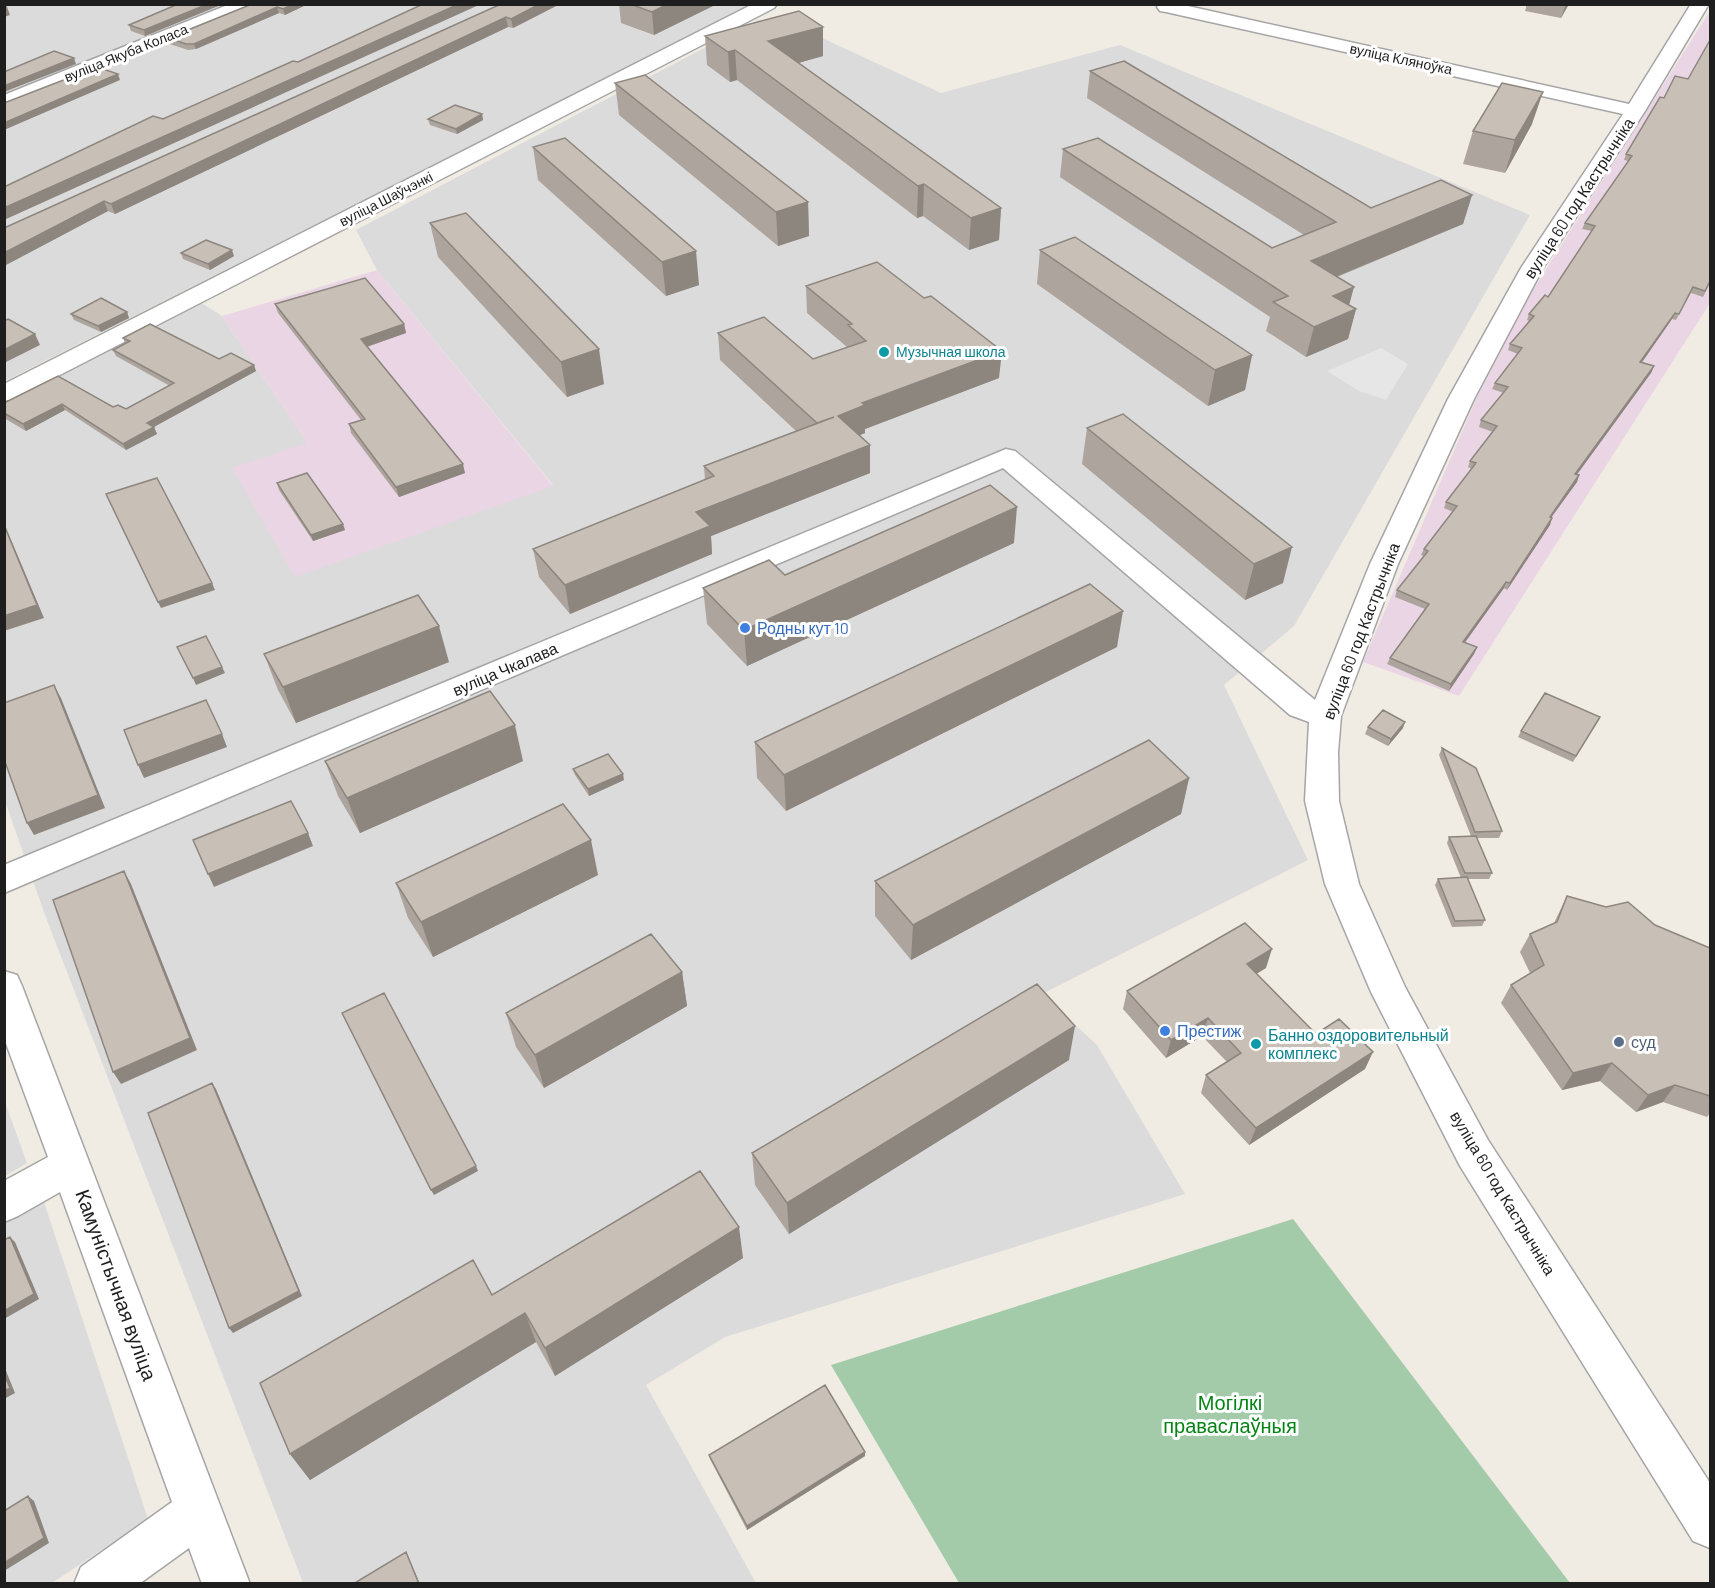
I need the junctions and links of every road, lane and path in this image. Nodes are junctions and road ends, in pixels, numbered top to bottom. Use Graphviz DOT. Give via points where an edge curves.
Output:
graph roads {
  1 [pos="247,4"];
  2 [pos="768,4"];
  3 [pos="1700,4"];
  4 [pos="1166,7"];
  5 [pos="4,102"];
  6 [pos="1635,111"];
  7 [pos="4,394"];
  8 [pos="1325,716"];
  9 [pos="4,880"];
  10 [pos="4,986"];
  11 [pos="71,1165"];
  12 [pos="4,1203"];
  13 [pos="200,1511"];
  14 [pos="1710,1524"];
  15 [pos="98,1584"];
  16 [pos="226,1584"];
  1 -- 5 [label="street, вуліца Якуба Коласа"];
  2 -- 7 [label="street, вуліца Шаўчэнкі"];
  3 -- 6 [label="street, вуліца 60 год Кастрычніка"];
  4 -- 6 [label="street, вуліца Кляноўка"];
  6 -- 8 [label="street, вуліца 60 год Кастрычніка" via="1532,268 1461,399 1384,564"];
  8 -- 9 [label="street, вуліца Чкалава" via="1301,707 1006,457"];
  8 -- 14 [label="street, вуліца 60 год Кастрычніка" via="1322,801 1342,884 1389,992 1474,1153"];
  10 -- 11 [label="street, Камуністычная вуліца"];
  11 -- 12 [label="street"];
  11 -- 13 [label="street, Камуністычная вуліца"];
  13 -- 15 [label="street"];
  13 -- 16 [label="street, Камуністычная вуліца"];
}
